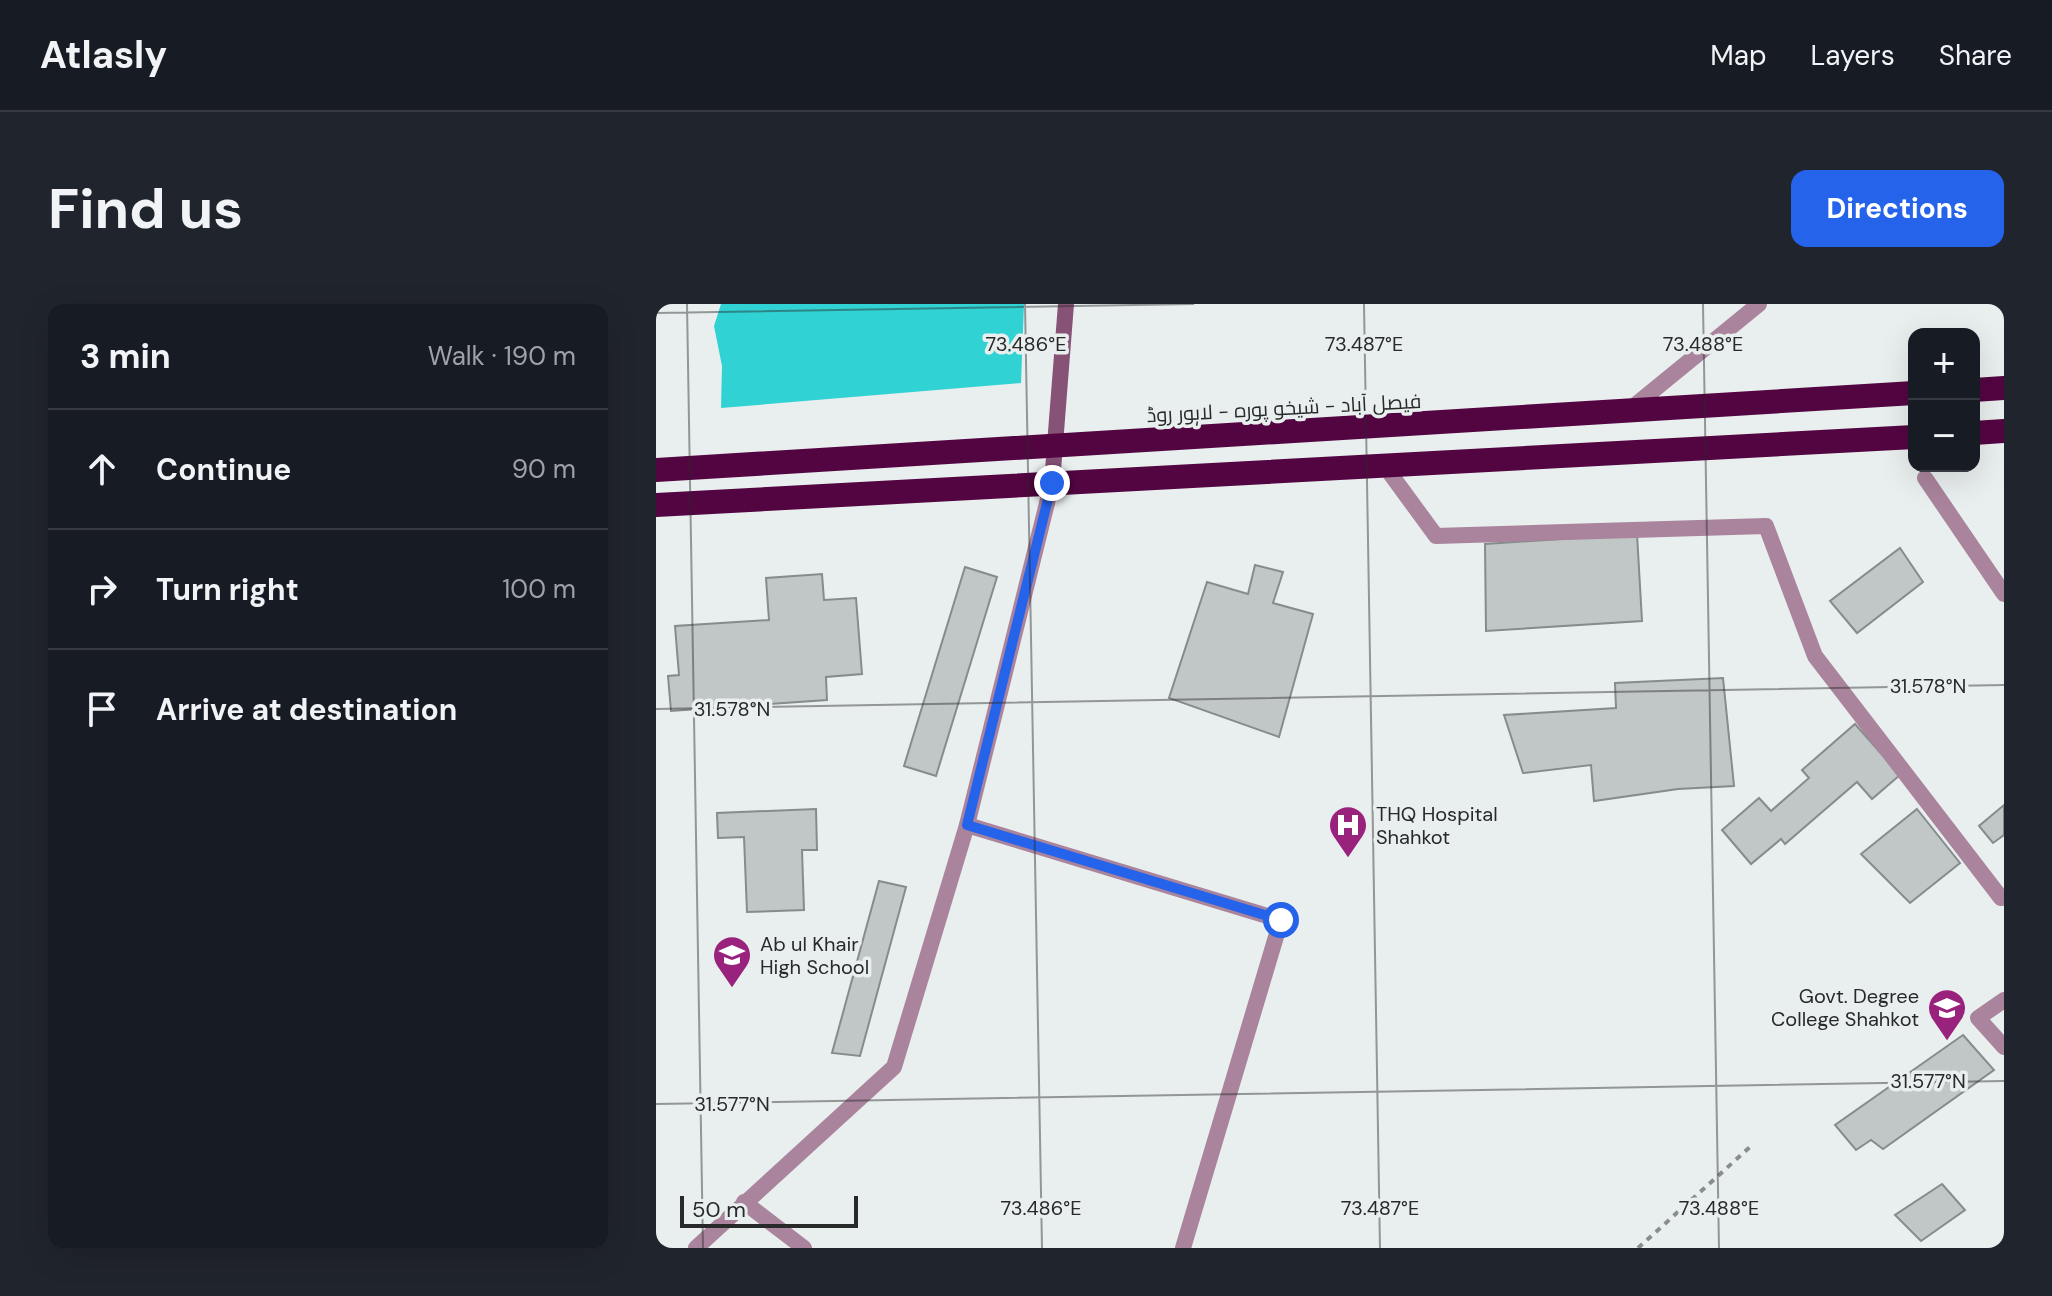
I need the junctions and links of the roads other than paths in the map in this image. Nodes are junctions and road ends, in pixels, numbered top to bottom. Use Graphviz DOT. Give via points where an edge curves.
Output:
graph roads {
  1 [pos="1066,304"];
  2 [pos="1759,304"];
  3 [pos="2004,388"];
  4 [pos="1980,390"];
  5 [pos="1908,393"];
  6 [pos="1628,411"];
  7 [pos="2004,431"];
  8 [pos="1980,433"];
  9 [pos="1908,437"];
  10 [pos="1054,446"];
  11 [pos="1384,465"];
  12 [pos="656,470"];
  13 [pos="1925,478"];
  14 [pos="1052,483"];
  15 [pos="656,505"];
  16 [pos="2004,594"];
  17 [pos="967,825"];
  18 [pos="2001,898"];
  19 [pos="2004,1000"];
  20 [pos="2004,1047"];
  21 [pos="744,1202"];
  22 [pos="696,1248"];
  23 [pos="804,1248"];
  24 [pos="1183,1248"];
  1 -- 10 [label="main road"];
  2 -- 6 [label="street"];
  3 -- 4 [label="highway"];
  5 -- 6 [label="highway, فیصل آباد - شیخو پورہ - لاہور روڈ"];
  6 -- 10 [label="highway, فیصل آباد - شیخو پورہ - لاہور روڈ"];
  7 -- 8 [label="highway"];
  9 -- 11 [label="highway"];
  10 -- 12 [label="highway, فیصل آباد - شیخو پورہ - لاہور روڈ"];
  10 -- 14 [label="main road"];
  11 -- 14 [label="highway"];
  11 -- 18 [label="street" via="1436,536 1766,526 1815,656"];
  13 -- 16 [label="street"];
  14 -- 15 [label="highway"];
  14 -- 17 [label="street"];
  17 -- 21 [label="street" via="894,1067"];
  17 -- 24 [label="street" via="1281,920"];
  19 -- 20 [label="street" via="1978,1018"];
  21 -- 22 [label="street"];
  21 -- 23 [label="street"];
}
